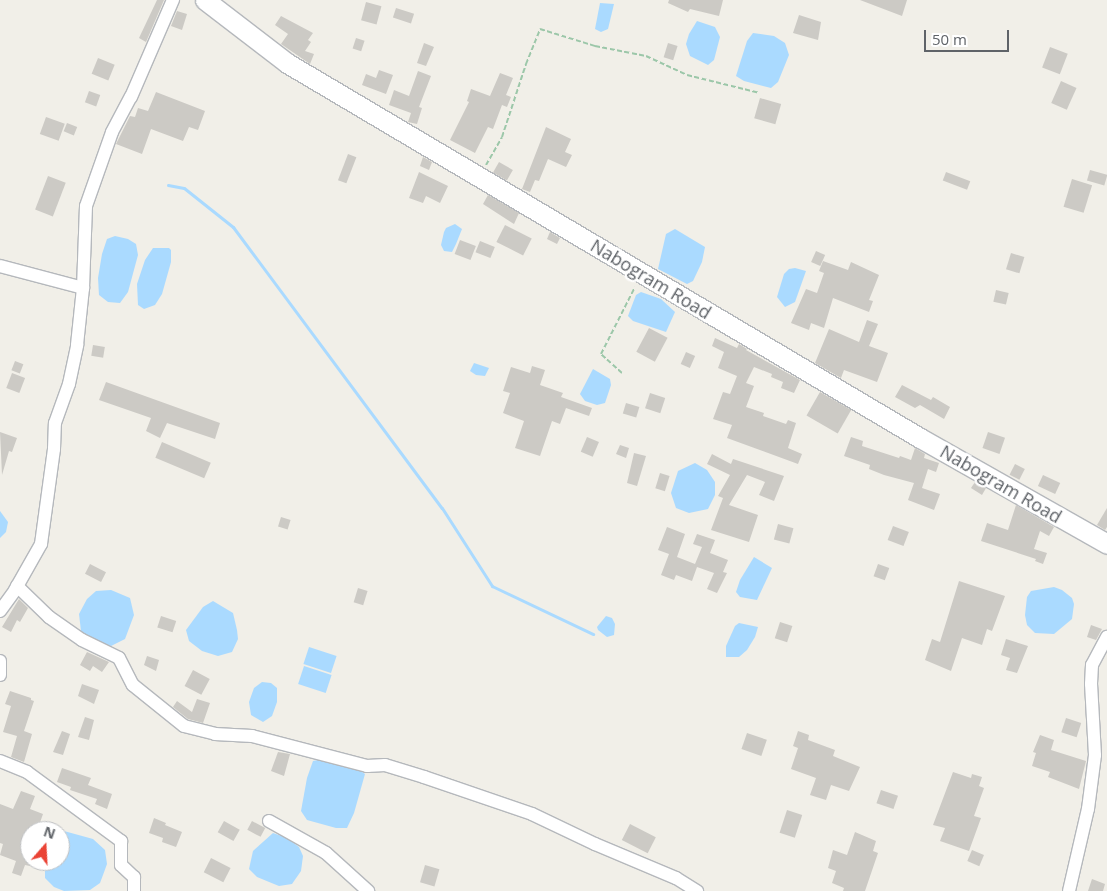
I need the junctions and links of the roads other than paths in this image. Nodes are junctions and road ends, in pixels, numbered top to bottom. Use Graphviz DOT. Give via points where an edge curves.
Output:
graph roads {
  1 [pos="173,0"];
  2 [pos="205,0"];
  3 [pos="0,266"];
  4 [pos="82,288"];
  5 [pos="1107,544"];
  6 [pos="17,586"];
  7 [pos="0,611"];
  8 [pos="1107,637"];
  9 [pos="0,661"];
  10 [pos="0,675"];
  11 [pos="0,761"];
  12 [pos="269,821"];
  13 [pos="134,891"];
  14 [pos="368,891"];
  15 [pos="697,891"];
  16 [pos="1069,891"];
  1 -- 4 [label="street" via="112,132 86,206"];
  2 -- 5 [label="main road, Nabogram Road" via="279,58 920,438"];
  3 -- 4 [label="street"];
  4 -- 6 [label="street" via="69,384 55,423 41,544"];
  6 -- 7 [label="street"];
  6 -- 15 [label="street" via="49,617 82,640 119,658 133,685 184,726 215,734 252,736 367,766 385,765 424,776 532,814 676,878"];
  8 -- 16 [label="street" via="1092,665 1094,755 1088,809"];
  9 -- 10 [label="street"];
  11 -- 13 [label="street" via="27,772 121,841 121,865 134,877"];
  12 -- 14 [label="street" via="326,853"];
}
